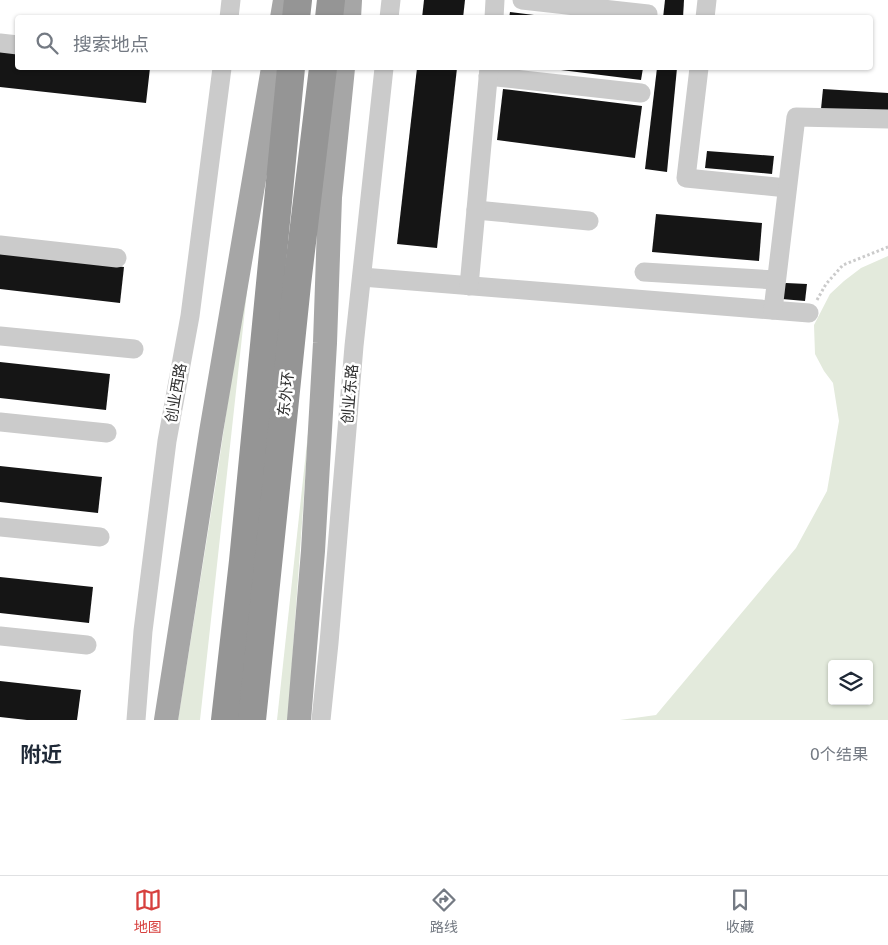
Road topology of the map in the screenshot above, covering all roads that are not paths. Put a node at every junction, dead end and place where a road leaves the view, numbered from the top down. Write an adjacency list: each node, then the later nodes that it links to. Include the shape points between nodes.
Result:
1 (231, 0): 11 (street)
2 (285, 0): 12 (main road)
3 (298, 0): 13 (highway)
4 (331, 0): 14 (highway)
5 (350, 0): 15 (main road)
6 (391, 0): 16 (street)
7 (495, 0): 17 (street)
8 (522, 0): 10 (street)
9 (707, 0): 18 (street)
10 (648, 14)
11 (228, 15)
12 (282, 15)
13 (296, 15)
14 (328, 15)
15 (348, 15)
16 (389, 15)
17 (494, 15)
18 (705, 15)
19 (0, 43): 20 (street)
20 (15, 45)
21 (222, 70): 50 (street, 创业西路, via 190,316 167,441 143,631)
22 (273, 70): 51 (main road)
23 (291, 70): 52 (highway, 东外环)
24 (323, 70): 53 (highway, 东外环)
25 (344, 70): 54 (main road, via 330,197 325,343)
26 (384, 70): 37 (street, 创业东路)
27 (699, 70): 31 (street, via 686,178)
28 (489, 72): 29 (street); 32 (street)
29 (640, 93)
30 (888, 119): 31 (street, via 796,117)
31 (787, 188): 38 (street)
32 (476, 210): 33 (street); 39 (street)
33 (589, 221)
34 (0, 245): 35 (street)
35 (117, 258)
36 (644, 272): 38 (street)
37 (362, 277): 39 (street); 55 (street, 创业东路)
38 (776, 280): 40 (street)
39 (469, 286): 40 (street)
40 (773, 310): 41 (street)
41 (809, 313)
42 (0, 336): 43 (street)
43 (134, 349)
44 (0, 422): 45 (street)
45 (107, 433)
46 (0, 527): 47 (street)
47 (100, 537)
48 (0, 636): 49 (street)
49 (87, 645)
50 (136, 720)
51 (166, 720)
52 (225, 720)
53 (252, 720)
54 (299, 720)
55 (321, 720)

